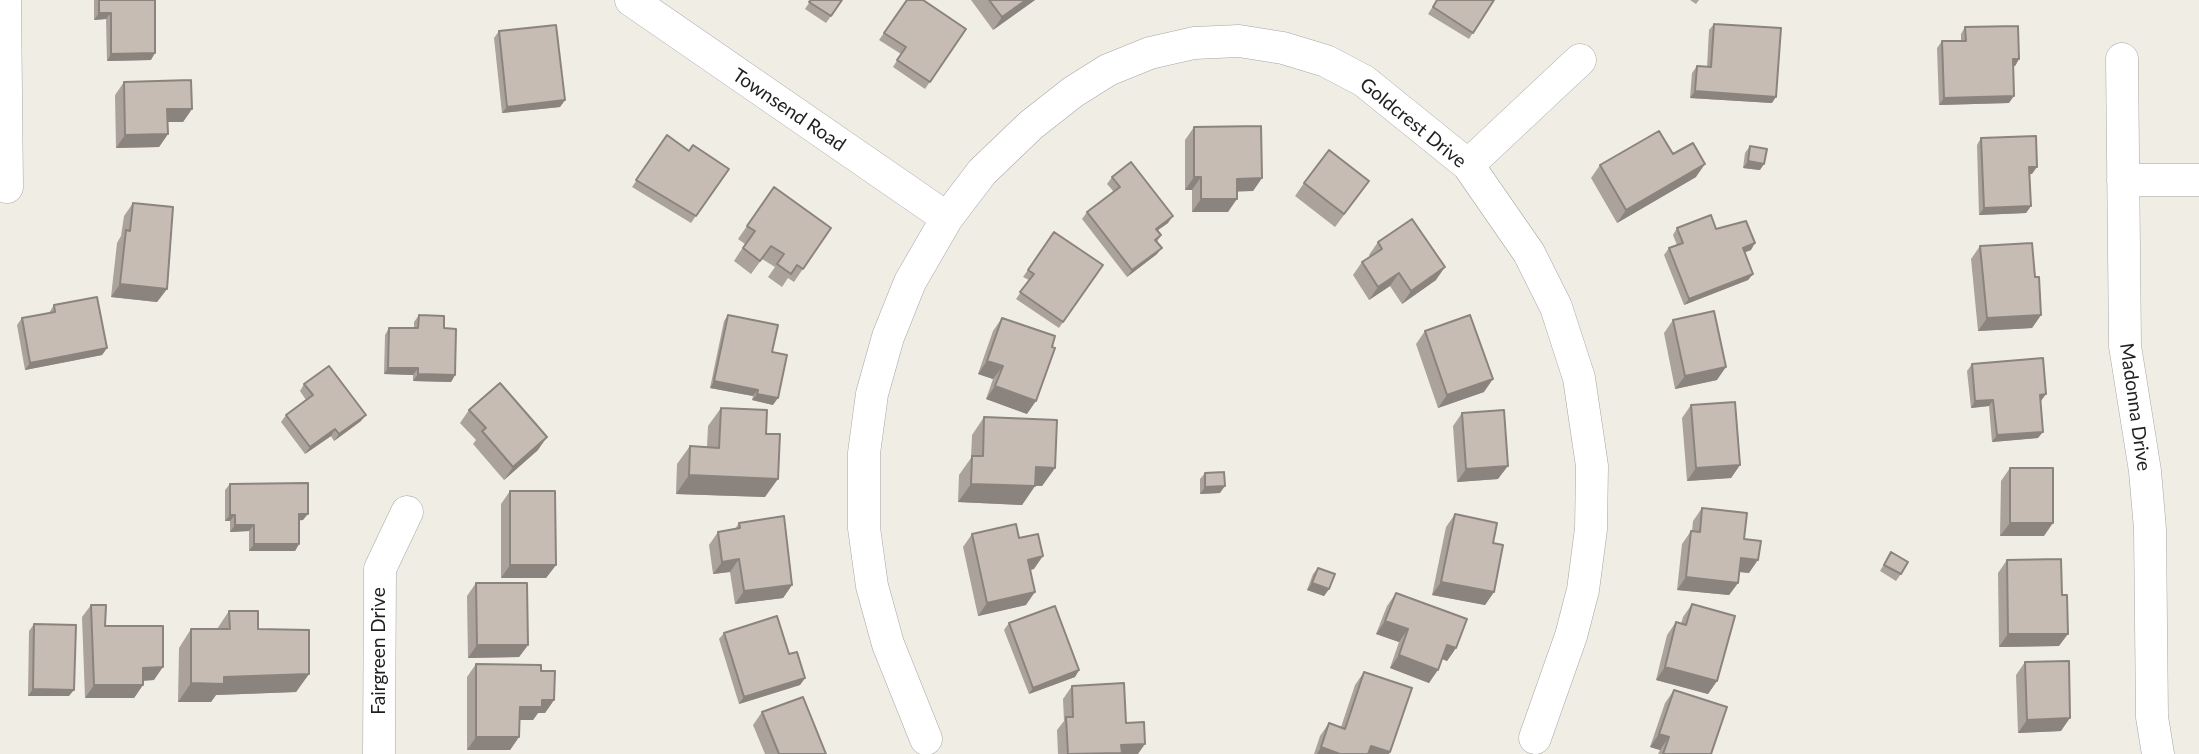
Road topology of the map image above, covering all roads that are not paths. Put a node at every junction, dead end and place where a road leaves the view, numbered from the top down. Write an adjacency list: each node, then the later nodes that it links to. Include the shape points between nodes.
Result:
1 (5, 0): 8 (street)
2 (631, 0): 9 (street, Townsend Road)
3 (2122, 59): 6 (street, Madonna Drive)
4 (1580, 60): 5 (street)
5 (1468, 165): 9 (street, Goldcrest Drive, via 1364,81 1326,61 1239,41 1194,43 1139,57 1073,92 982,172); 11 (street, Goldcrest Drive, via 1529,253 1556,307 1579,378 1592,466 1591,529 1583,590)
6 (2123, 180): 7 (street); 14 (street, Madonna Drive, via 2125,346 2150,528 2152,717)
7 (2199, 180)
8 (7, 187)
9 (947, 218): 12 (street, Goldcrest Drive, via 910,282 888,337 872,394 864,453 864,528 873,586 888,644)
10 (407, 512): 13 (street, Fairgreen Drive, via 380,569)
11 (1535, 738)
12 (926, 739)
13 (379, 754)
14 (2158, 754)

